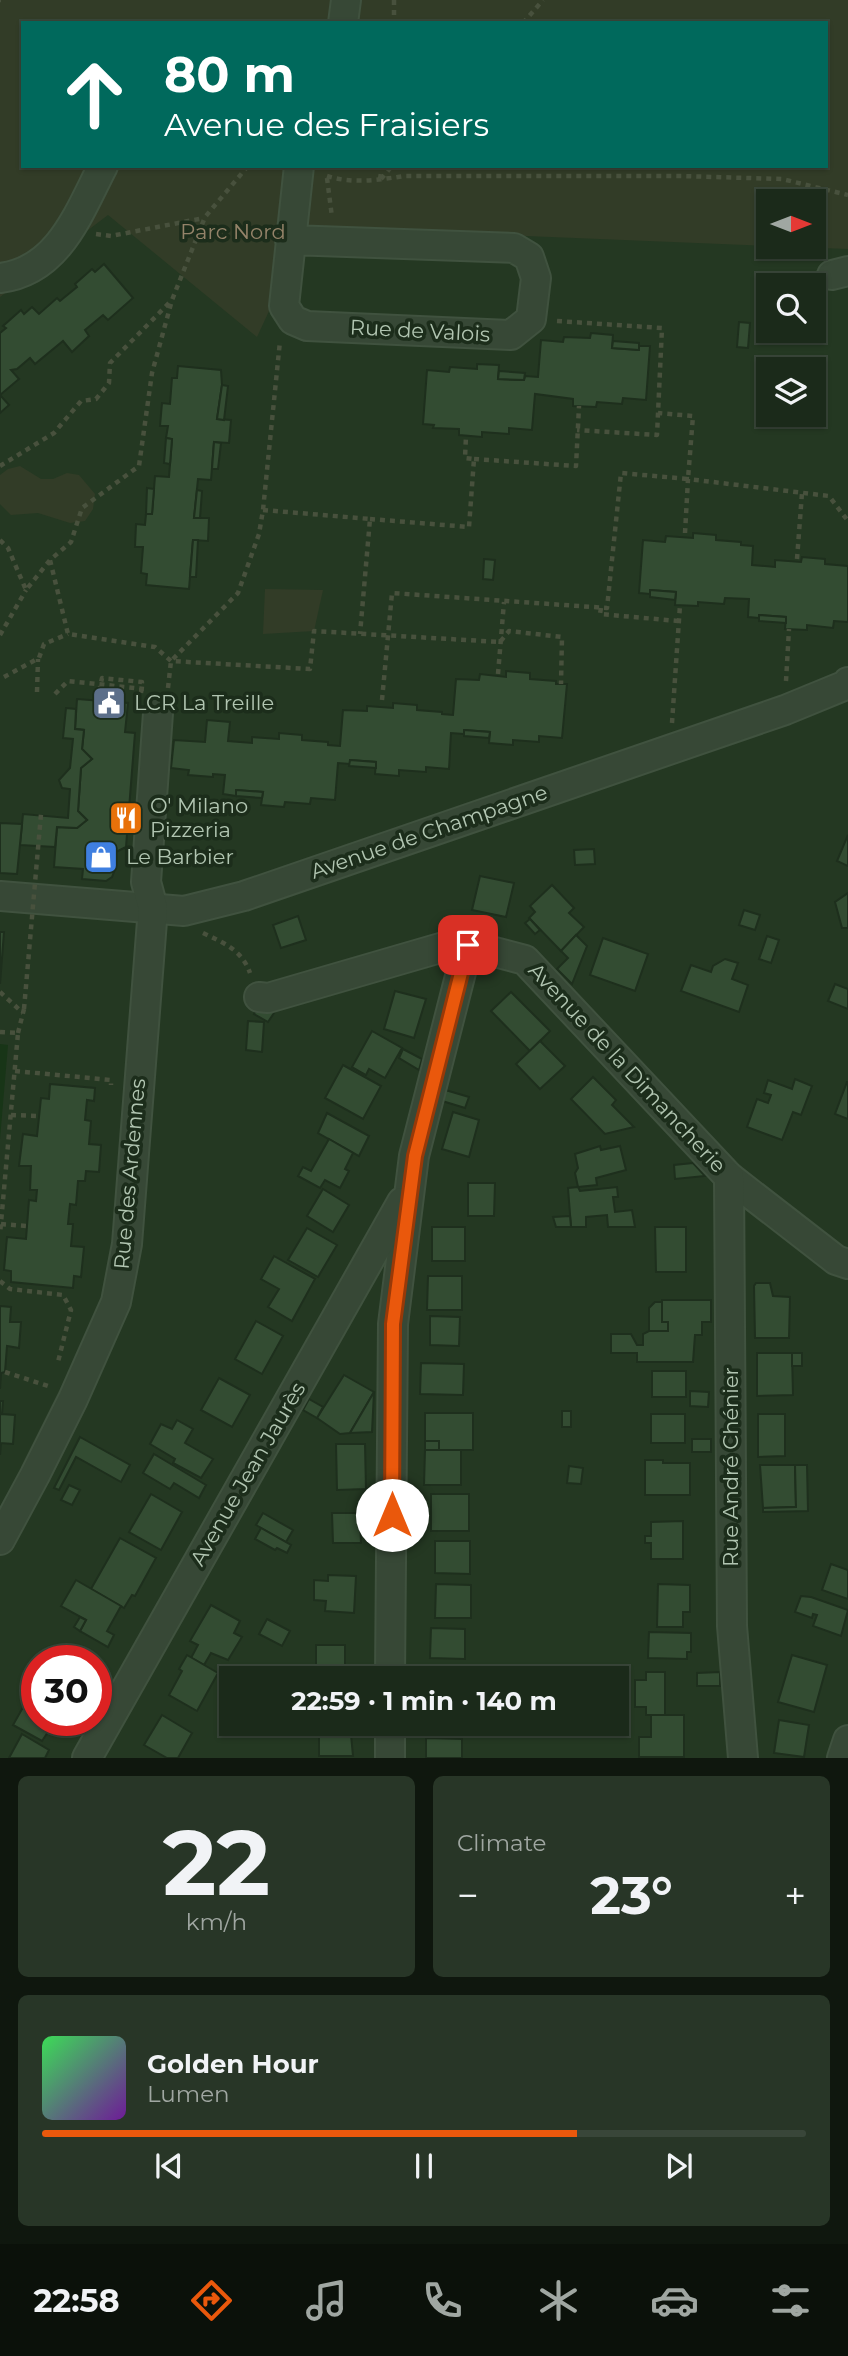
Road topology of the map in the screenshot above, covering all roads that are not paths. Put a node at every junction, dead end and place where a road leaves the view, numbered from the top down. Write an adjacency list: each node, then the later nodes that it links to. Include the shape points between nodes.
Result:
1 (346, 0): 2 (street)
2 (343, 21)
3 (102, 168): 6 (street, via 65,239 43,262)
4 (299, 168): 5 (street)
5 (290, 240): 5 (street, Rue de Valois, via 514,248 529,257 536,278 531,319 511,335 307,326 293,320 284,306)
6 (0, 278)
7 (847, 684): 10 (street, Avenue de Champagne, via 785,710 244,896 184,911)
8 (152, 701): 10 (street, Rue des Ardennes, via 146,882)
9 (0, 896): 10 (street, Avenue de Champagne)
10 (153, 908): 16 (street, Rue des Ardennes, via 127,1244 116,1302 62,1393 35,1475)
11 (468, 945): 12 (street, Avenue de la Dimancherie, via 447,946); 13 (street, Avenue de la Dimancherie, via 525,960); 14 (street)
12 (259, 997)
13 (729, 1177): 15 (street, Avenue de la Dimancherie, via 836,1260); 22 (street, Rue André Chénier, via 732,1626)
14 (409, 1191): 17 (street, via 393,1324); 20 (street, Avenue Jean Jaurès)
15 (848, 1264)
16 (0, 1540)
17 (390, 1666)
18 (390, 1736): 21 (street)
19 (848, 1740): 23 (street)
20 (88, 1758)
21 (390, 1758)
22 (743, 1758)
23 (842, 1758)

